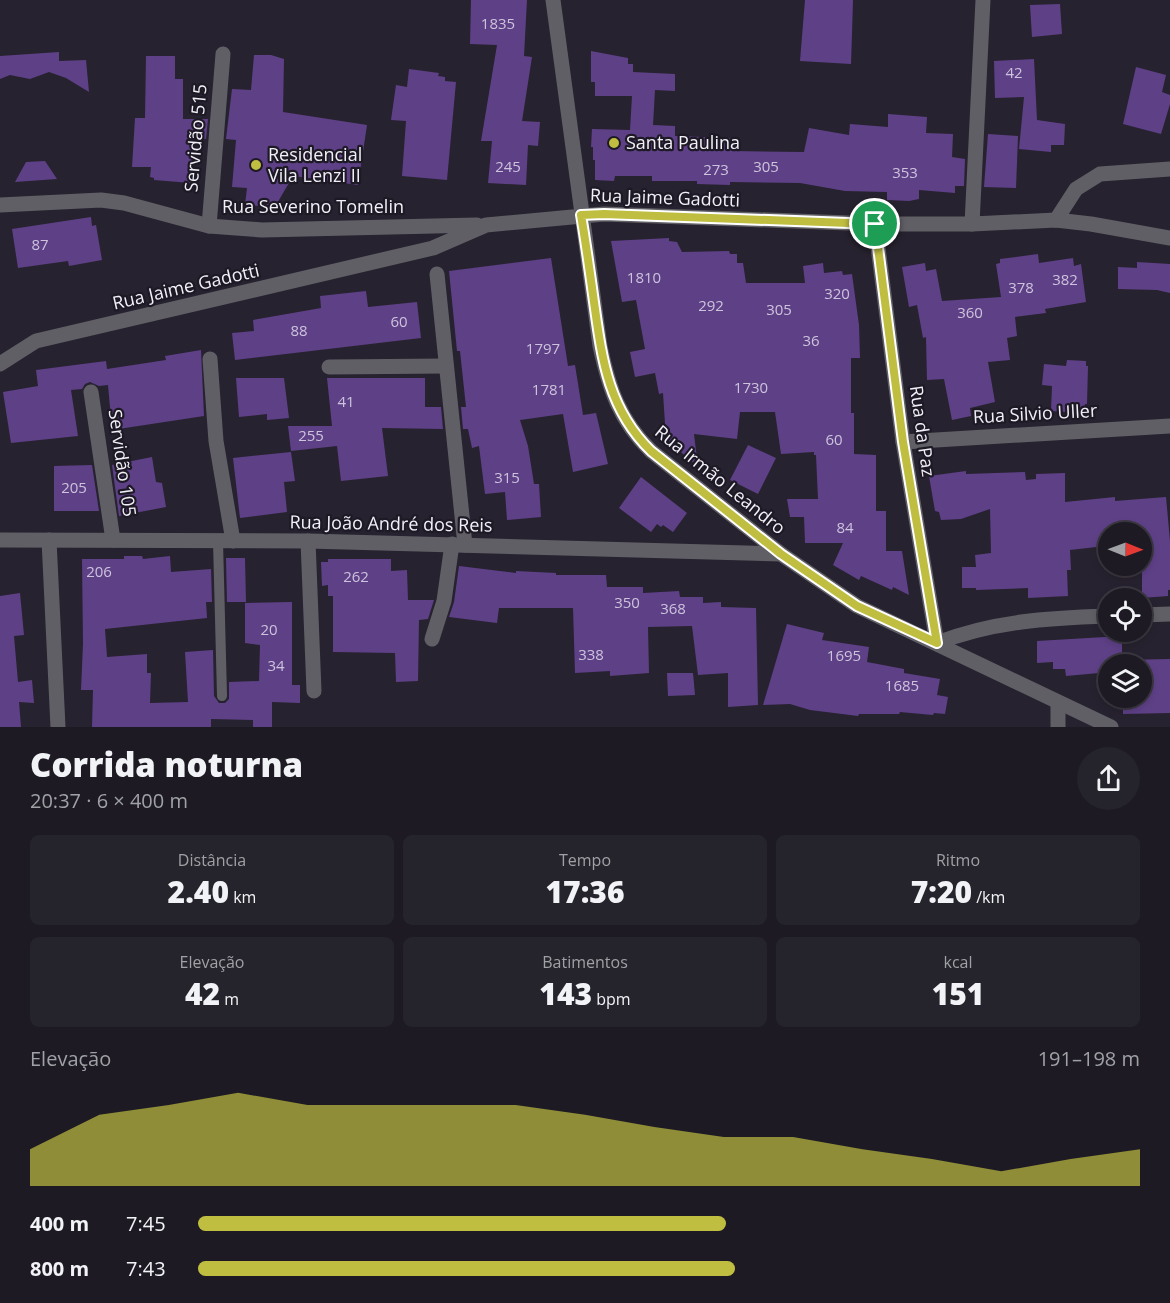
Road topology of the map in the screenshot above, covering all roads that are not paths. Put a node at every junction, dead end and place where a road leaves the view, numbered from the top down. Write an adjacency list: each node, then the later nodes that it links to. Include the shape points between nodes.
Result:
1 (553, 0): 6 (street, Rua Irmão Leandro)
2 (983, 0): 9 (street)
3 (223, 54): 11 (street, Servidão 515)
4 (1170, 169): 7 (street, via 1100,174 1076,189)
5 (0, 206): 11 (street, Rua Severino Tomelin, via 101,200)
6 (581, 215): 8 (street, Rua Jaime Gadotti); 10 (street, Rua Jaime Gadotti); 27 (street, Rua Irmão Leandro, via 600,346 608,384 621,414 651,451)
7 (1056, 220): 9 (street, Rua Jaime Gadotti); 12 (street, Rua Jaime Gadotti)
8 (875, 224): 9 (street, Rua Jaime Gadotti); 20 (street, Rua da Paz)
9 (972, 224)
10 (486, 225): 11 (street, Rua Severino Tomelin, via 262,230); 15 (street, Rua Jaime Gadotti, via 433,248 36,341)
11 (209, 226)
12 (1170, 238)
13 (437, 274): 16 (street)
14 (210, 359): 24 (street)
15 (0, 364)
16 (446, 366): 17 (street); 26 (street)
17 (329, 367)
18 (92, 392): 23 (street, Servidão 105)
19 (1170, 426): 20 (street, Rua Silvio Uller)
20 (903, 442): 32 (street, Rua da Paz)
21 (0, 540): 22 (street, Rua João André dos Reis)
22 (49, 540): 23 (street, Rua João André dos Reis); 36 (street)
23 (113, 540): 24 (street, Rua João André dos Reis)
24 (225, 541): 25 (street, Rua João André dos Reis); 34 (lane)
25 (308, 541): 26 (street, Rua João André dos Reis); 33 (street)
26 (459, 545): 27 (street, Rua João André dos Reis); 31 (street)
27 (781, 554): 32 (street, Rua Irmão Leandro, via 857,606)
28 (1170, 614): 29 (street)
29 (1152, 615)
30 (1098, 616): 32 (street, via 1003,623)
31 (432, 639)
32 (937, 643): 35 (street, Rua Irmão Leandro)
33 (314, 691)
34 (222, 696)
35 (1058, 703): 37 (street); 38 (street, Rua Irmão Leandro)
36 (58, 727)
37 (1058, 727)
38 (1111, 727)

